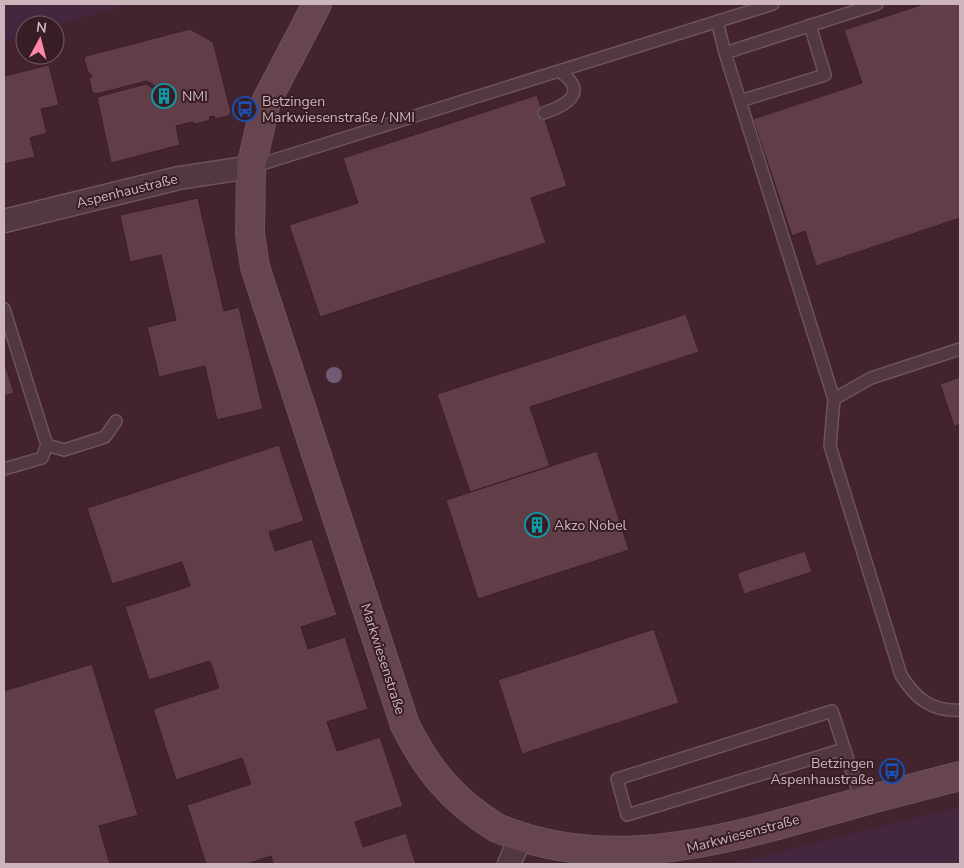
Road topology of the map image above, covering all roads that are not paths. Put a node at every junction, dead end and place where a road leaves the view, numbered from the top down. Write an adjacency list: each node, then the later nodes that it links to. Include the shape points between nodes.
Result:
1 (317, 4): 10 (street, Markwiesenstraße, via 266,102)
2 (877, 4): 5 (lane)
3 (765, 5): 4 (lane)
4 (717, 21): 6 (lane); 7 (lane)
5 (810, 25): 6 (lane); 8 (lane, via 825,75)
6 (725, 53): 8 (lane)
7 (559, 71): 9 (lane, via 569,78 574,88 572,98 564,106); 10 (lane)
8 (740, 101): 14 (lane)
9 (544, 113)
10 (251, 167): 11 (street, Aspenhaustraße, via 179,178); 22 (street, Markwiesenstraße, via 250,234 255,266 405,725 422,758 451,794)
11 (4, 221)
12 (4, 309): 16 (lane)
13 (960, 349): 14 (lane, via 871,378)
14 (834, 399): 18 (lane, via 830,446 901,675 911,691 928,705 947,711)
15 (116, 421): 16 (lane, via 105,436 64,450)
16 (47, 444): 17 (lane, via 42,458)
17 (4, 469)
18 (960, 710)
19 (844, 749): 19 (lane, via 832,711 617,779 626,814); 21 (lane)
20 (960, 776): 21 (street, Markwiesenstraße)
21 (862, 802): 23 (street, Markwiesenstraße, via 726,840)
22 (514, 853): 23 (street, Markwiesenstraße)
23 (626, 862)

